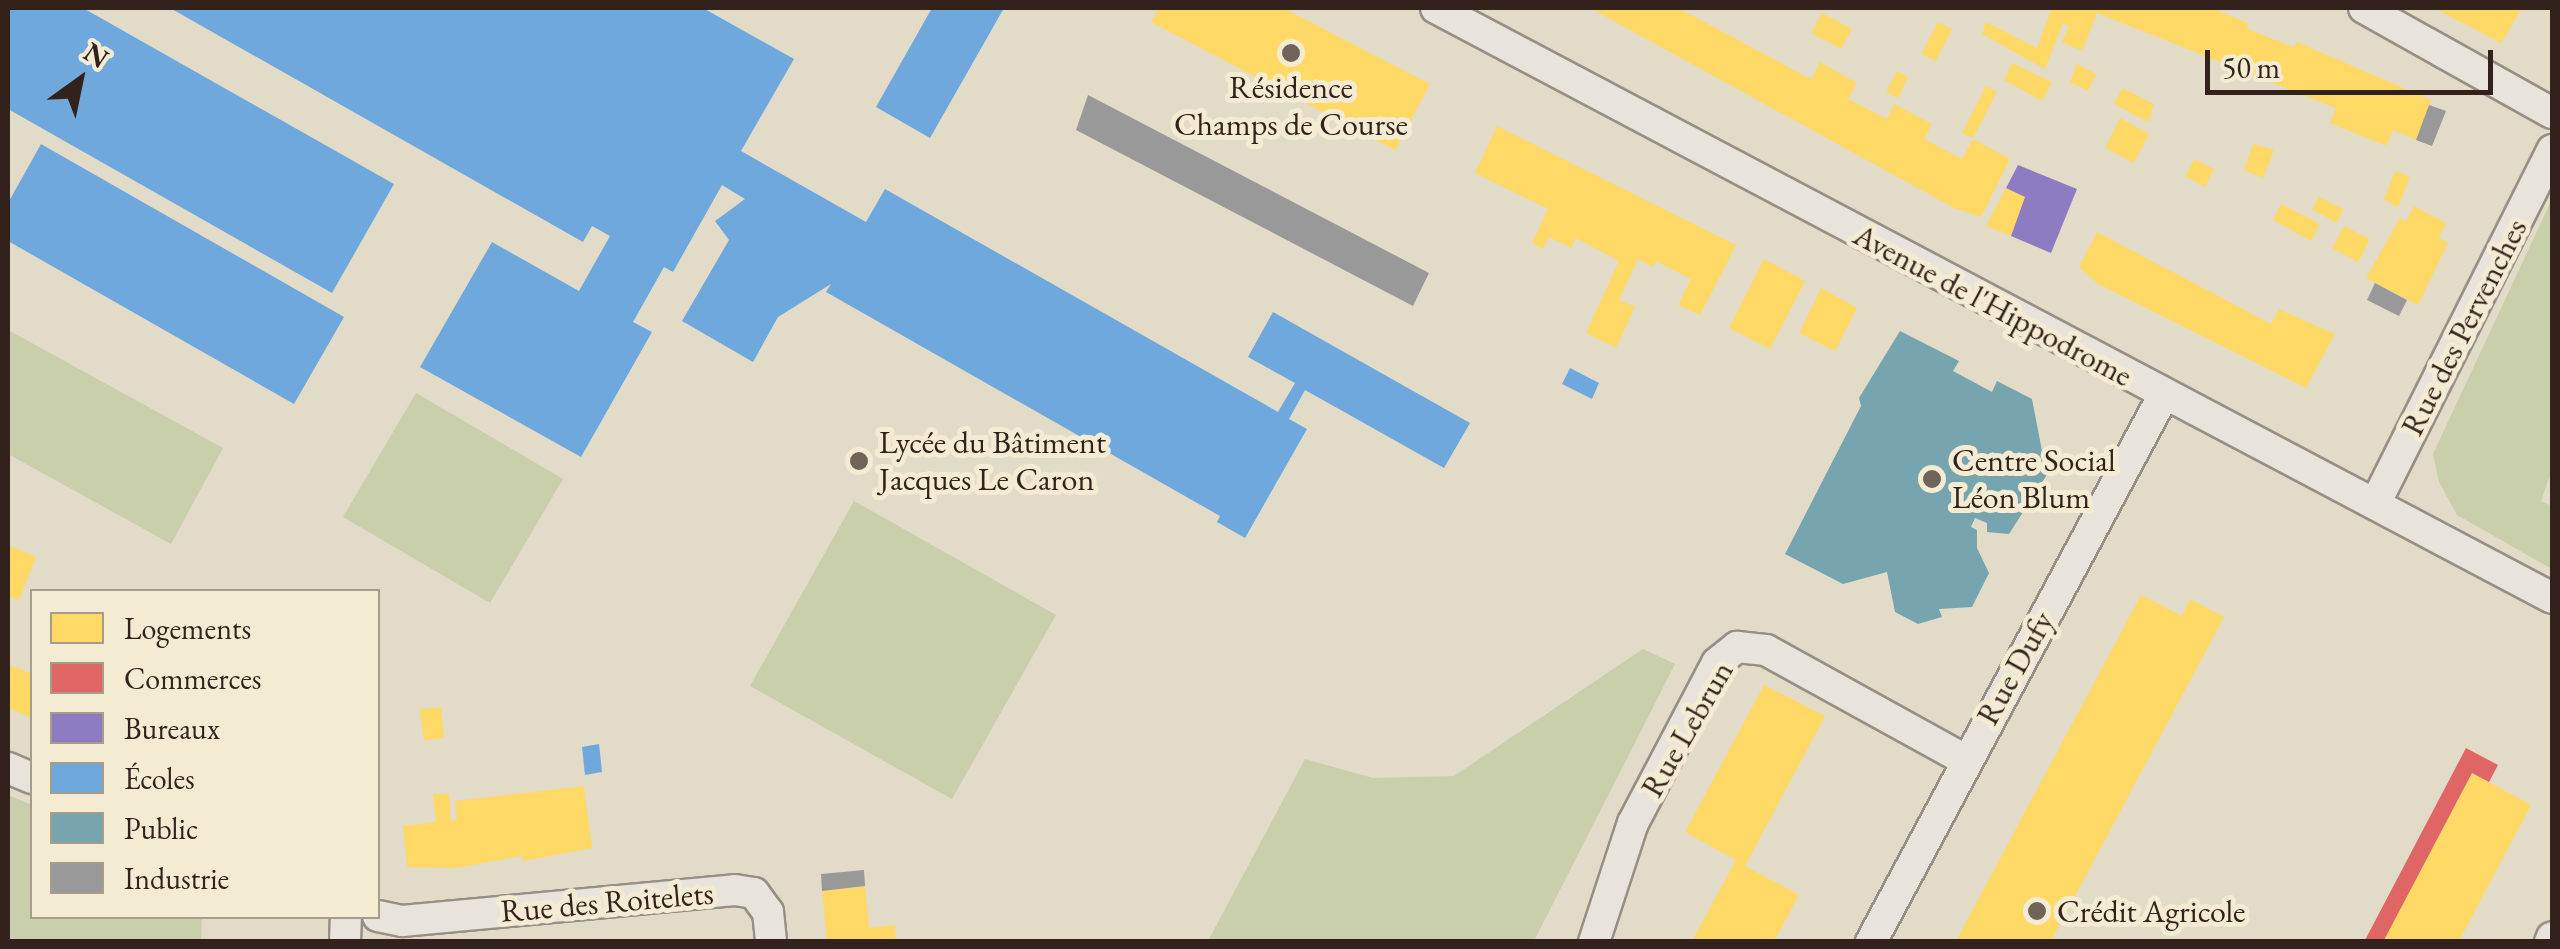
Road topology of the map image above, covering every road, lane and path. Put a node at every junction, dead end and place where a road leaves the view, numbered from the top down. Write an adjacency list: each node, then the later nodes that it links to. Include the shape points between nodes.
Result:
1 (1436, 8): 5 (street, Avenue de l'Hippodrome)
2 (2364, 8): 3 (street)
3 (2552, 113)
4 (2552, 150): 6 (street, Rue des Pervenches)
5 (2164, 396): 6 (street, Avenue de l'Hippodrome); 8 (street, Rue Dufy)
6 (2375, 504): 7 (street, Avenue de l'Hippodrome)
7 (2552, 598)
8 (1965, 760): 11 (street, Rue Lebrun, via 1766,650 1736,647 1718,663 1633,823); 12 (street, Rue Dufy)
9 (380, 916): 10 (street, Rue des Roitelets, via 402,920 735,890 754,894)
10 (769, 927)
11 (1594, 942)
12 (1871, 942)

